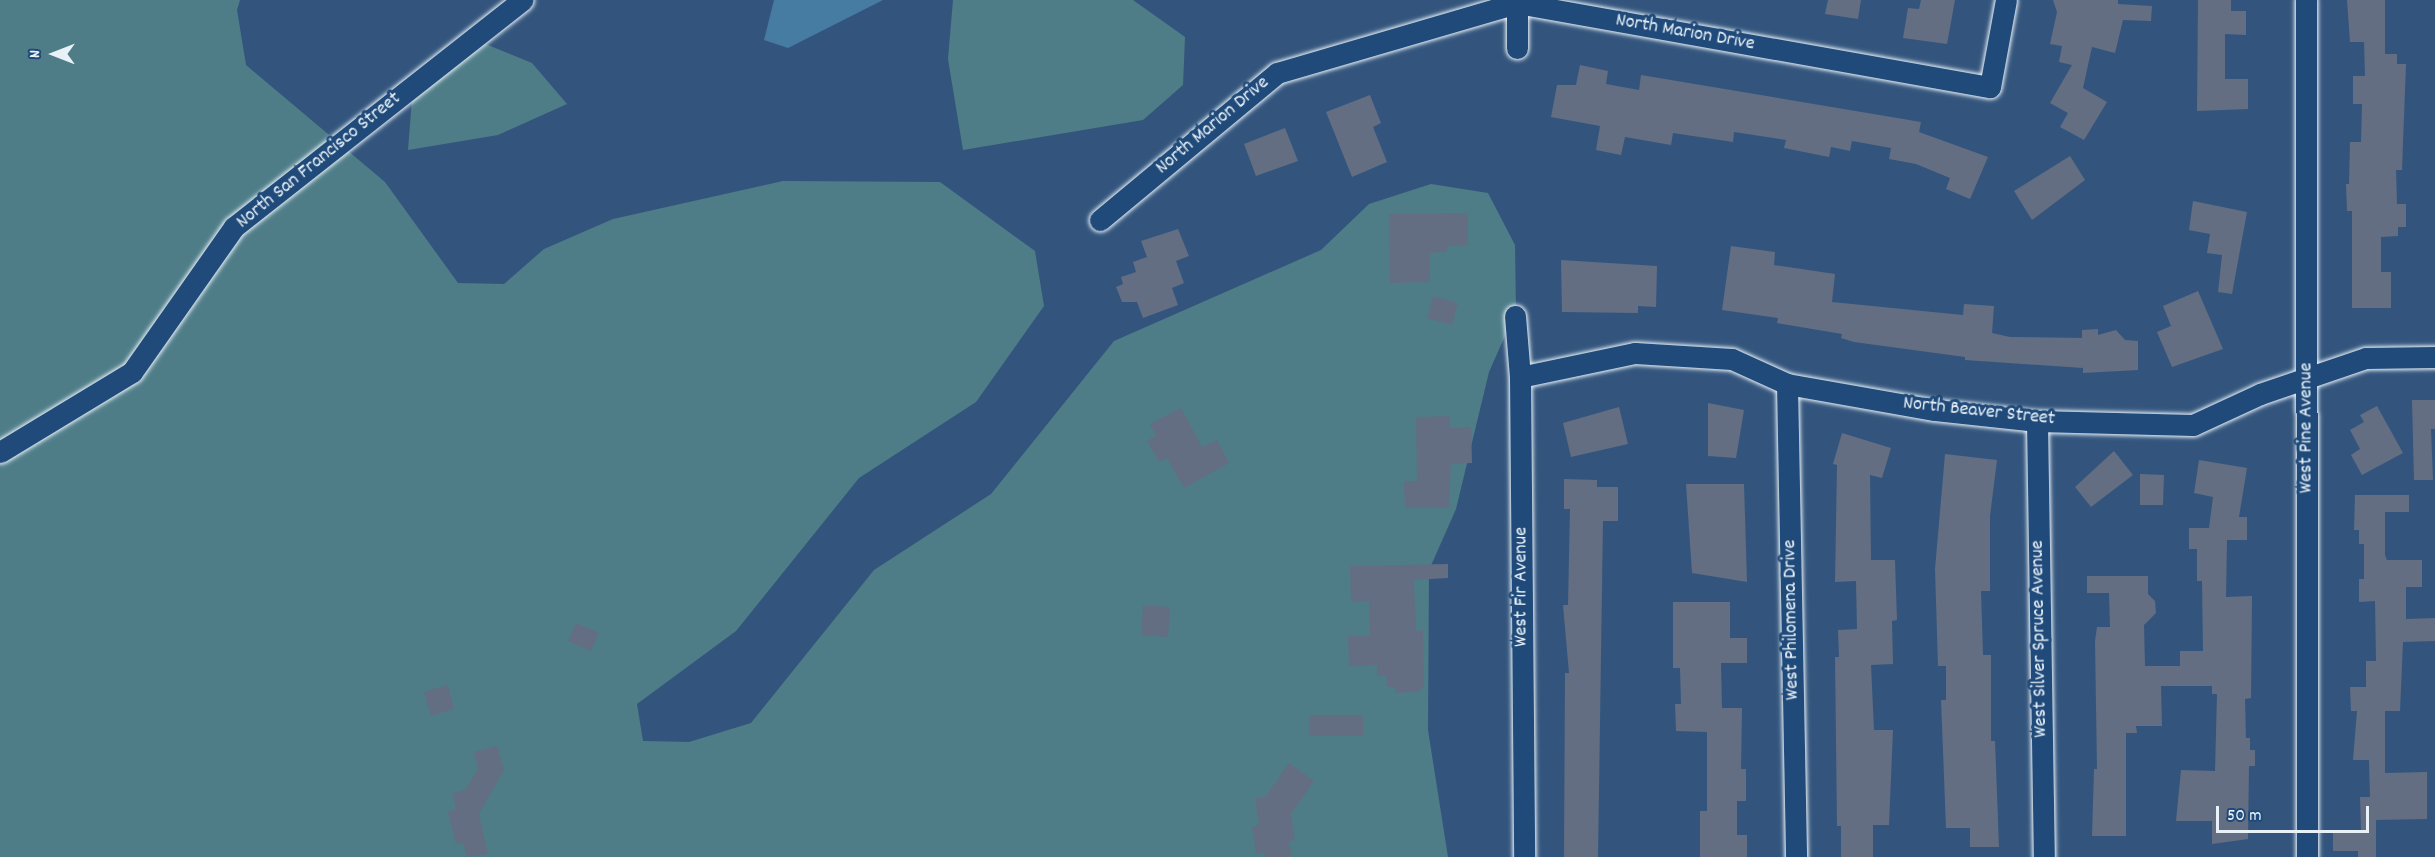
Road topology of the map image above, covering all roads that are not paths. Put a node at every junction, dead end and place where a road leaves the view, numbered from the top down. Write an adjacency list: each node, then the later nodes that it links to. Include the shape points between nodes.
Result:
1 (522, 0): 13 (street, North San Francisco Street, via 234,227 132,372)
2 (2006, 0): 4 (street, North Marion Drive, via 1990,87)
3 (2306, 0): 10 (street, West Pine Avenue)
4 (1517, 1): 5 (street); 6 (street, North Marion Drive, via 1277,73)
5 (1517, 48)
6 (1100, 220)
7 (1515, 316): 9 (street, West Fir Avenue)
8 (2435, 357): 10 (street, North Beaver Street, via 2366,358)
9 (1520, 377): 11 (street, North Beaver Street, via 1635,353 1732,359); 14 (street, West Fir Avenue)
10 (2307, 377): 12 (street, North Beaver Street, via 2193,424); 17 (street, West Pine Avenue)
11 (1787, 384): 12 (street, North Beaver Street, via 1935,410); 15 (street, West Philomena Drive)
12 (2037, 421): 16 (street, West Silver Spruce Avenue)
13 (0, 452)
14 (1524, 857)
15 (1796, 857)
16 (2044, 857)
17 (2307, 857)

